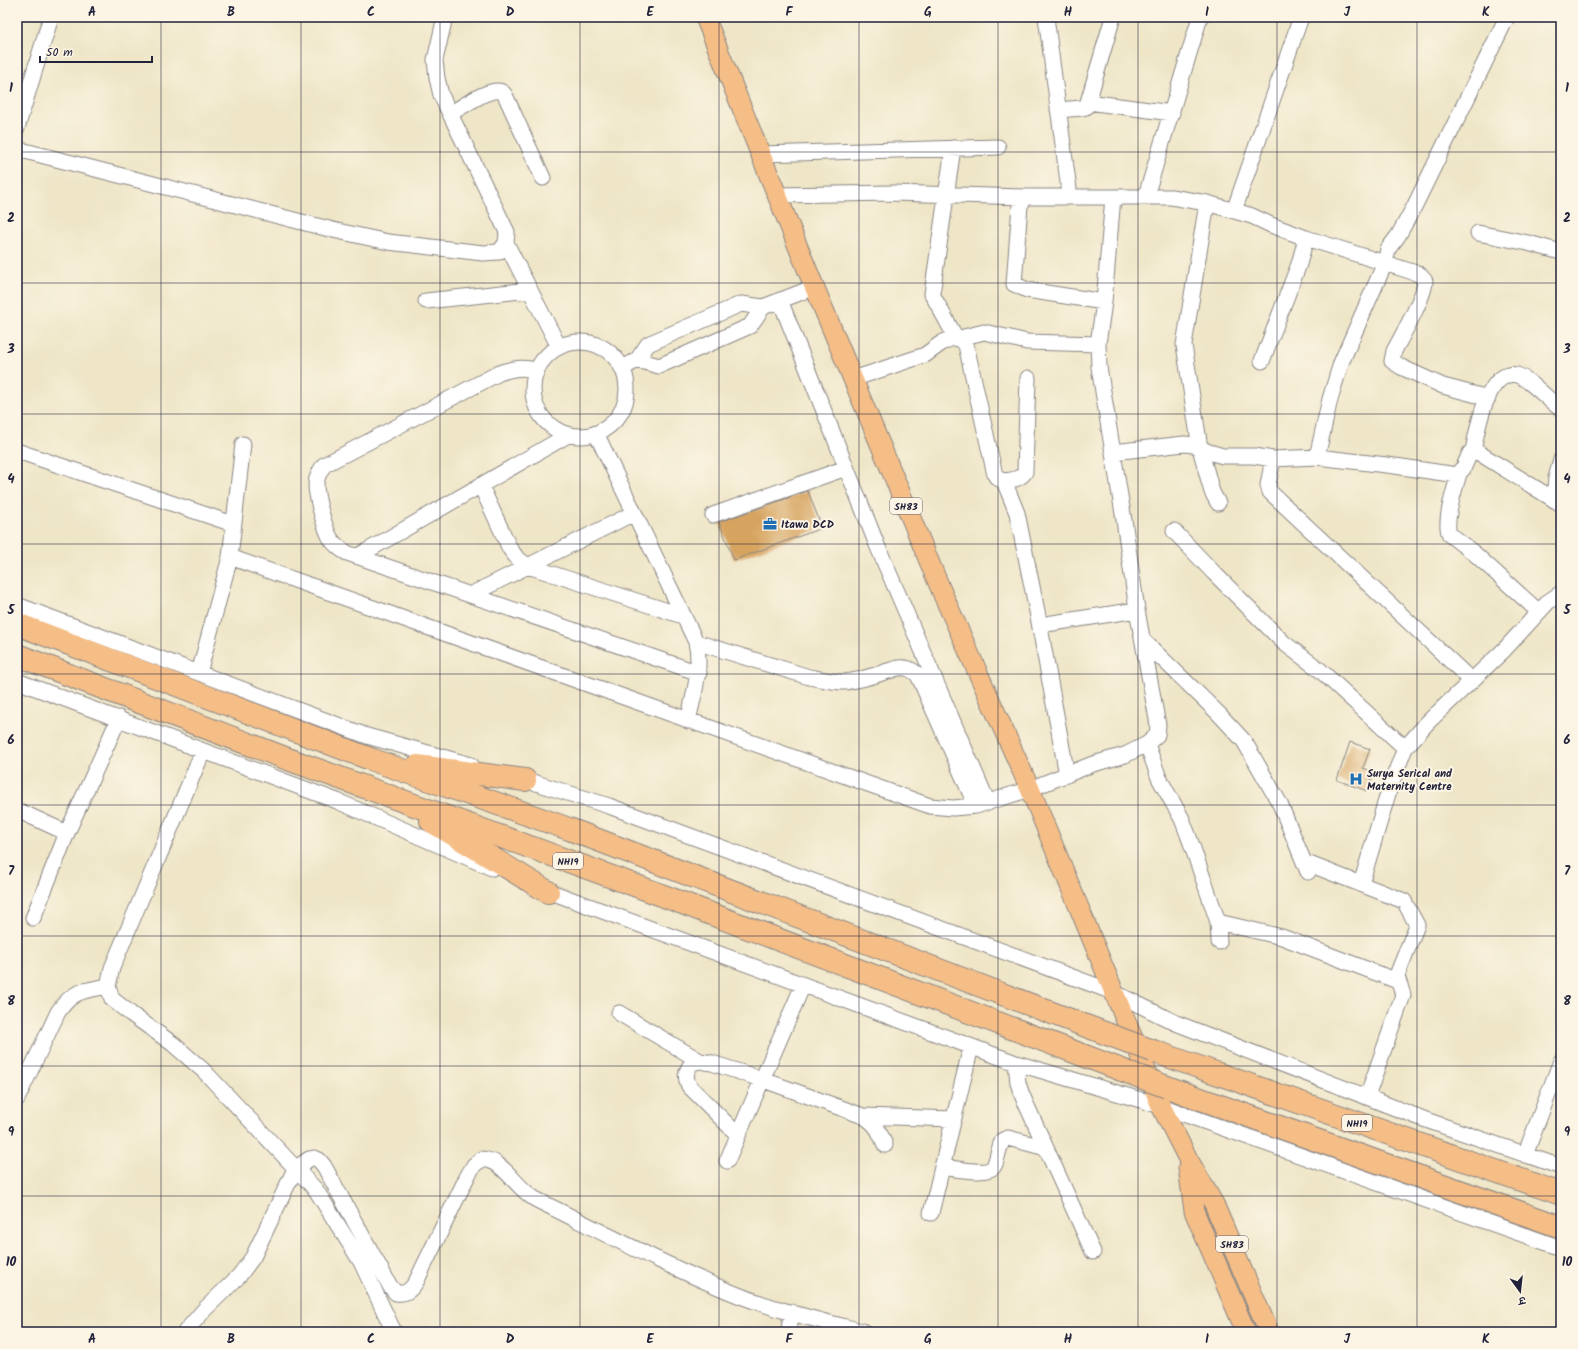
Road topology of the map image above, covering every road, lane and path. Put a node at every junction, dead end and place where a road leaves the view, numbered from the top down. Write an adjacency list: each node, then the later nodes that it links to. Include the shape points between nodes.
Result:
1 (51, 17): 13 (street)
2 (445, 17): 12 (street, via 435,60 441,95)
3 (704, 17): 17 (main road, SH83)
4 (1046, 17): 10 (street)
5 (1113, 17): 9 (street)
6 (1200, 17): 11 (street)
7 (1301, 17): 26 (street)
8 (1506, 17): 31 (street, via 1414,207 1388,249)
9 (1088, 102): 10 (street, via 1086,107); 11 (street)
10 (1058, 110): 24 (street)
11 (1172, 113): 21 (street)
12 (450, 114): 18 (street, via 484,94 502,92); 29 (street, via 507,232)
13 (17, 128)
14 (998, 147): 15 (street)
15 (954, 148): 17 (street); 19 (street)
16 (17, 149): 29 (street, via 388,242 483,253 499,252)
17 (761, 154): 20 (main road, SH83)
18 (543, 178)
19 (946, 194): 20 (street); 22 (street); 39 (street, via 932,294)
20 (777, 195): 32 (main road, SH83)
21 (1146, 196): 23 (street); 25 (street)
22 (1026, 197): 24 (street); 36 (street, via 1020,205 1014,284 1027,290)
23 (1113, 197): 24 (street); 36 (street)
24 (1070, 198)
25 (1207, 203): 26 (street); 54 (street, via 1184,346)
26 (1234, 210): 28 (street)
27 (1478, 233): 30 (street)
28 (1306, 238): 31 (street); 44 (street, via 1299,264)
29 (506, 243): 33 (street)
30 (1561, 252)
31 (1385, 263): 49 (street, via 1419,274 1426,281 1421,297 1394,351 1392,361 1443,386); 58 (street, via 1341,363)
32 (815, 287): 34 (street); 48 (main road, SH83)
33 (530, 290): 35 (street); 38 (street)
34 (780, 300): 37 (street); 61 (street)
35 (426, 301)
36 (1104, 302): 41 (street)
37 (763, 306): 43 (street, via 741,304 648,344); 43 (street, via 750,326 666,363 659,366)
38 (551, 332): 40 (street); 42 (street)
39 (958, 338): 41 (street, via 984,332 1027,342); 48 (street, via 943,342 925,355); 63 (street, via 966,345 995,476)
40 (574, 342): 42 (street); 45 (street, via 591,343 606,350)
41 (1098, 344): 57 (street, via 1099,367)
42 (559, 347): 46 (street, via 545,357)
43 (637, 360): 45 (street)
44 (1262, 361)
45 (623, 368): 51 (street, via 627,390 624,404 618,416)
46 (536, 370): 52 (street, via 532,386 534,402 541,417 553,428); 71 (street, via 522,367 499,373 324,465 318,473 316,484 324,524 330,538 338,547)
47 (1028, 378): 63 (street, via 1026,468 1020,477)
48 (853, 379): 97 (main road, SH83, via 944,596)
49 (1488, 398): 50 (street, via 1500,378 1517,375); 56 (street)
50 (1561, 409)
51 (596, 434): 52 (street); 67 (street)
52 (568, 435): 64 (street)
53 (243, 444): 69 (street)
54 (1200, 448): 57 (street, via 1184,444); 59 (street, via 1223,456); 66 (street, via 1212,492)
55 (17, 451): 69 (street)
56 (1473, 451): 62 (street); 65 (street)
57 (1113, 452): 77 (street)
58 (1317, 457): 59 (street); 62 (street)
59 (1273, 459): 88 (street, via 1268,485 1270,492)
60 (1561, 460): 65 (street, via 1556,478)
61 (846, 468): 68 (street); 99 (street)
62 (1459, 474): 78 (street, via 1447,521 1450,535)
63 (1004, 481): 81 (street, via 1017,513)
64 (481, 486): 71 (street); 73 (street, via 510,548 517,558)
65 (1558, 502)
66 (1218, 503)
67 (634, 513): 73 (street); 79 (street)
68 (713, 515)
69 (233, 524): 72 (street)
70 (1174, 531): 92 (street, via 1284,643 1320,670)
71 (358, 556): 75 (street)
72 (230, 557): 85 (street); 90 (street)
73 (528, 566): 75 (street); 79 (street)
74 (1561, 593): 78 (street)
75 (470, 594): 86 (street)
76 (17, 605): 85 (street)
77 (1137, 610): 81 (street); 82 (street)
78 (1539, 612): 88 (street)
79 (683, 616): 83 (street)
80 (17, 624): 94 (highway, NH19)
81 (1040, 625): 95 (street)
82 (1142, 639): 91 (street, via 1158,725 1157,735); 102 (street, via 1244,741 1280,804 1306,868)
83 (696, 642): 86 (street); 99 (street, via 828,681 855,681 898,668 911,670 918,675)
84 (17, 655): 98 (highway, NH19)
85 (199, 673): 96 (street, via 367,736)
86 (699, 673): 90 (street)
87 (17, 681): 89 (street)
88 (1472, 681): 92 (street, via 1422,728)
89 (118, 718): 93 (street); 101 (street)
90 (688, 721): 99 (street, via 930,806 953,808)
91 (1147, 744): 95 (street, via 1125,755); 105 (street, via 1159,778 1182,819)
92 (1405, 748): 102 (street, via 1390,787)
93 (203, 751): 103 (street, via 337,801); 109 (street, via 112,968)
94 (372, 760): 96 (highway); 131 (highway, NH19, bridge, via 569,829 1107,1034)
95 (1067, 775): 97 (street)
96 (524, 780): 110 (street, via 609,806)
97 (1030, 789): 99 (street); 110 (main road, SH83)
98 (388, 796): 103 (highway); 117 (highway, NH19, bridge, via 656,893 1119,1069)
99 (982, 804)
100 (17, 810): 101 (street)
101 (67, 833): 104 (street)
102 (1361, 884): 107 (street, via 1404,900 1417,925)
103 (548, 892): 108 (street)
104 (33, 918)
105 (1218, 922): 106 (street); 107 (street, via 1282,937 1395,980)
106 (1219, 942)
107 (1397, 976): 118 (street, via 1403,995)
108 (803, 985): 112 (street); 116 (street)
109 (108, 986): 119 (street, via 80,991 65,1001); 128 (street, via 112,999 173,1044 204,1071)
110 (1113, 992): 117 (main road, SH83); 118 (street, via 1176,1023)
111 (619, 1013): 113 (street)
112 (971, 1047): 115 (street); 121 (street)
113 (700, 1061): 116 (street); 122 (street, via 692,1063 687,1070 685,1078 689,1086)
114 (1561, 1061): 125 (street)
115 (1016, 1063): 117 (street); 124 (street, via 1022,1095)
116 (761, 1079): 120 (street); 122 (street)
117 (1164, 1096): 126 (main road, SH83); 133 (highway, NH19); 134 (street)
118 (1367, 1097): 125 (street)
119 (17, 1099)
120 (863, 1116): 121 (street); 123 (street, via 878,1128)
121 (954, 1120): 129 (street)
122 (738, 1135): 127 (street)
123 (884, 1145)
124 (1046, 1148): 129 (street, via 1008,1138 1000,1144 994,1167 988,1171); 135 (street)
125 (1525, 1155): 130 (street)
126 (1188, 1159): 141 (main road, SH83, via 1194,1211); 142 (main road, SH83, via 1214,1204)
127 (727, 1161)
128 (301, 1164): 136 (street, via 314,1158 324,1166 396,1293 404,1294 413,1286 468,1175 474,1165 482,1159 497,1164 519,1187 535,1199 677,1269 739,1295); 137 (street, via 253,1257 240,1276); 138 (street, via 361,1262)
129 (942, 1166): 132 (street)
130 (1561, 1168)
131 (1561, 1194)
132 (932, 1213)
133 (1561, 1227)
134 (1561, 1248)
135 (1093, 1252)
136 (791, 1312): 139 (street); 140 (street)
137 (185, 1332)
138 (394, 1332)
139 (789, 1332)
140 (865, 1332)
141 (1246, 1332)
142 (1269, 1332)

